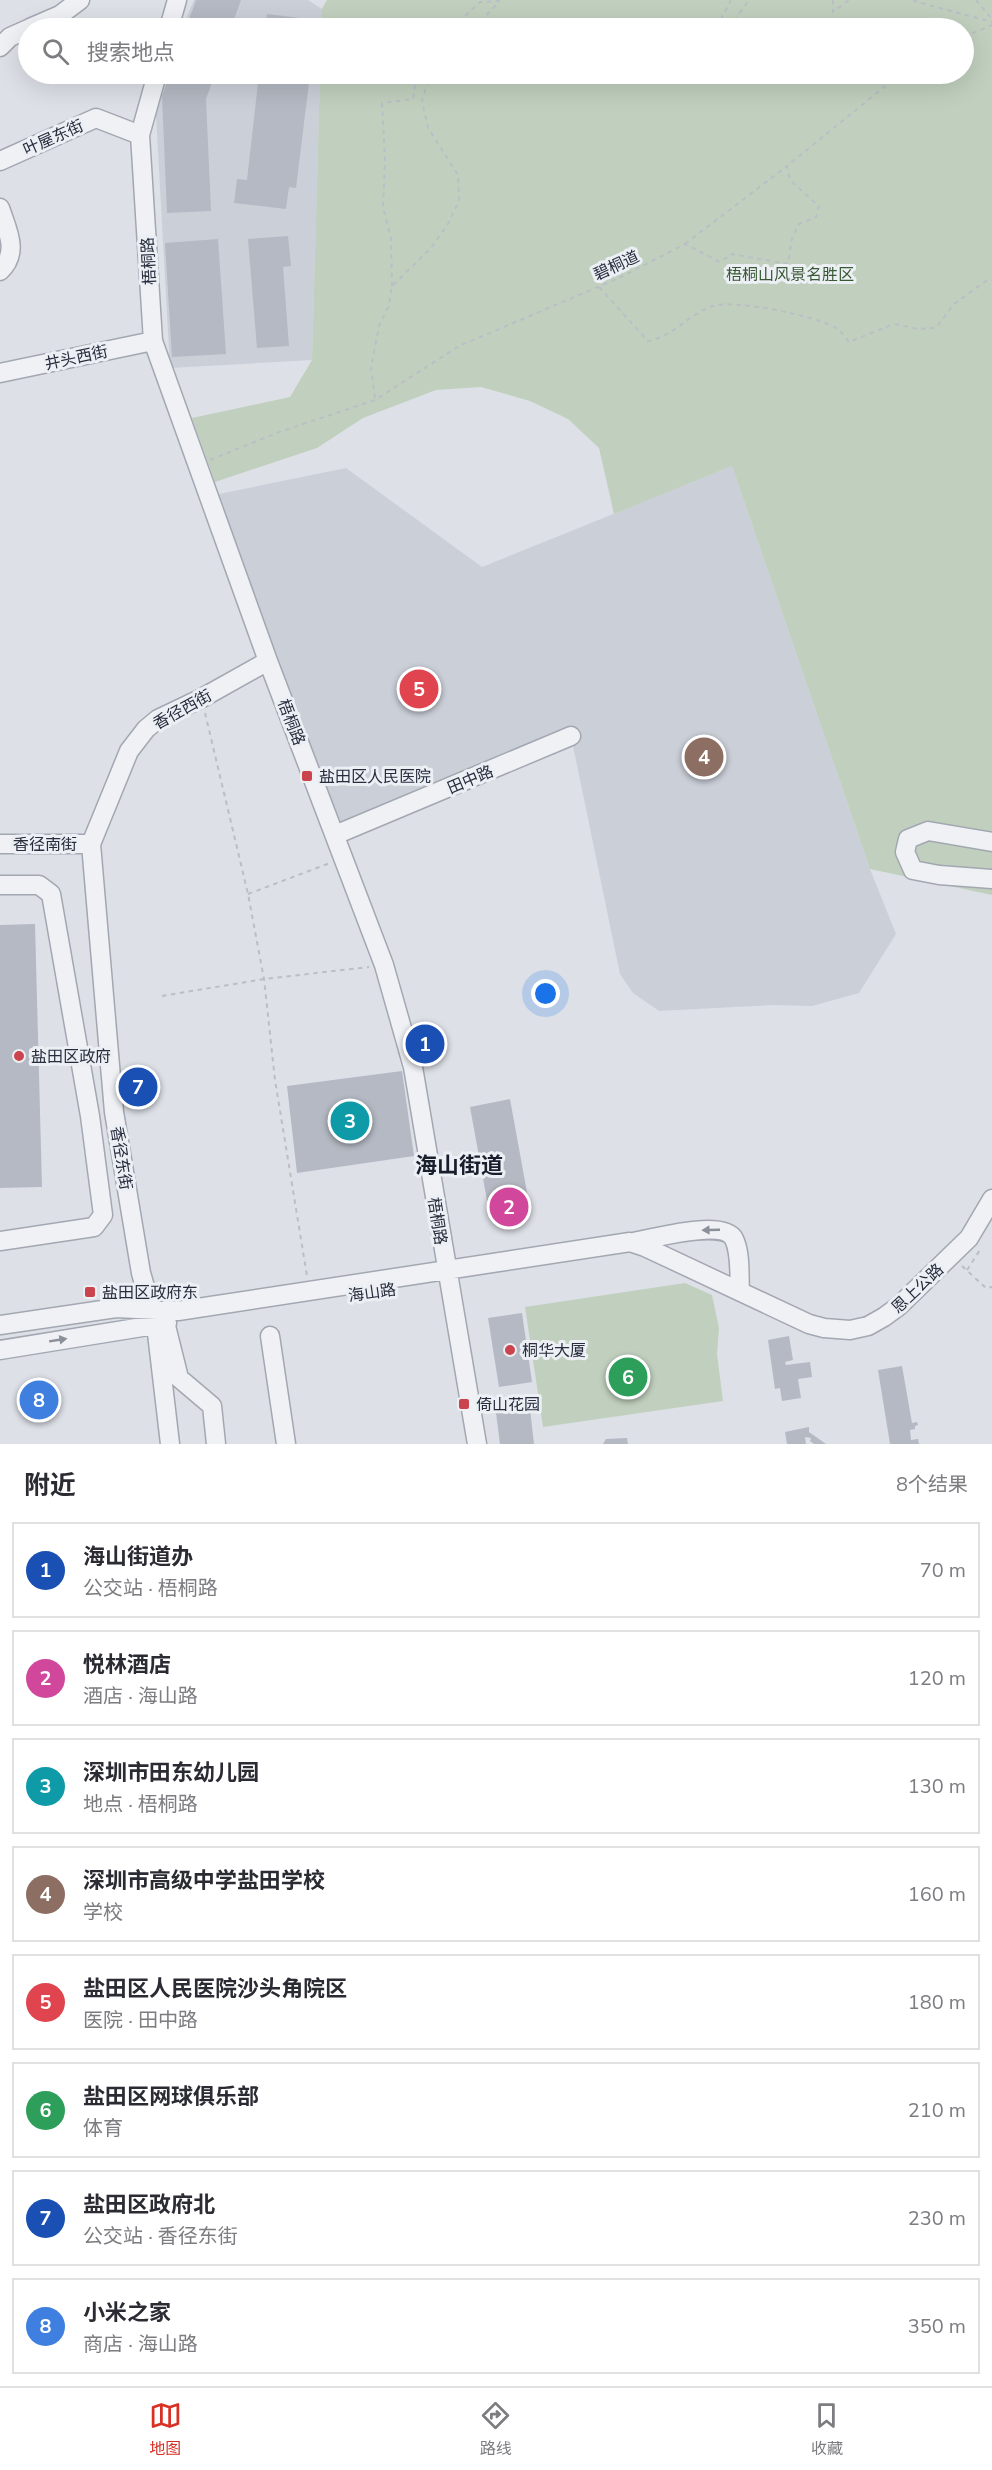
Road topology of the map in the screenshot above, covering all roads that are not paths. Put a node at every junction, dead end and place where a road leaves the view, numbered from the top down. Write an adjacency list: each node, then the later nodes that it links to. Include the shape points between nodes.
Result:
1 (80, 0): 3 (street)
2 (177, 0): 4 (street)
3 (53, 18)
4 (172, 18)
5 (18, 33): 6 (street)
6 (0, 47)
7 (154, 84): 8 (street, 梧桐路)
8 (140, 135): 9 (street, 叶屋东街, via 96,118); 12 (street, 梧桐路)
9 (0, 161)
10 (0, 208): 11 (street, via 11,253)
11 (0, 271)
12 (153, 341): 13 (street, 井头西街); 14 (street, 梧桐路)
13 (0, 373)
14 (268, 661): 16 (street, 梧桐路); 19 (street, 香径西街, via 146,729 129,751)
15 (571, 736): 16 (street, 田中路)
16 (335, 835): 28 (street, 梧桐路, via 384,965 413,1068)
17 (992, 842): 20 (street, via 928,831 908,839 905,852 913,870)
18 (0, 844): 19 (street, 香径南街)
19 (91, 844): 22 (street, 香径东街)
20 (992, 879)
21 (0, 885): 23 (street, via 39,885 51,894)
22 (114, 1112): 23 (street); 30 (street, 香径东街, via 141,1273)
23 (90, 1116): 25 (street, via 103,1215 94,1227)
24 (992, 1199): 29 (street, 恩上公路, via 969,1238 884,1317 868,1326 850,1330 816,1326)
25 (0, 1241)
26 (630, 1242): 27 (street, 海山路); 28 (street, 海山路); 29 (street, 海山路, one-way to 26, via 735,1240 727,1232 709,1229)
27 (684, 1264): 28 (street, 海山路, via 656,1255 632,1254); 29 (street, 恩上公路)
28 (447, 1276): 30 (street, 海山路); 30 (street, 海山路, via 309,1291); 37 (street, 梧桐路)
29 (740, 1291)
30 (159, 1317): 31 (street, 海山路, via 116,1308); 33 (street, 海山路, one-way to 30); 34 (street); 35 (street, via 179,1378 212,1406)
31 (0, 1325)
32 (270, 1336): 36 (street)
33 (0, 1350)
34 (170, 1444)
35 (216, 1444)
36 (286, 1444)
37 (477, 1444)

